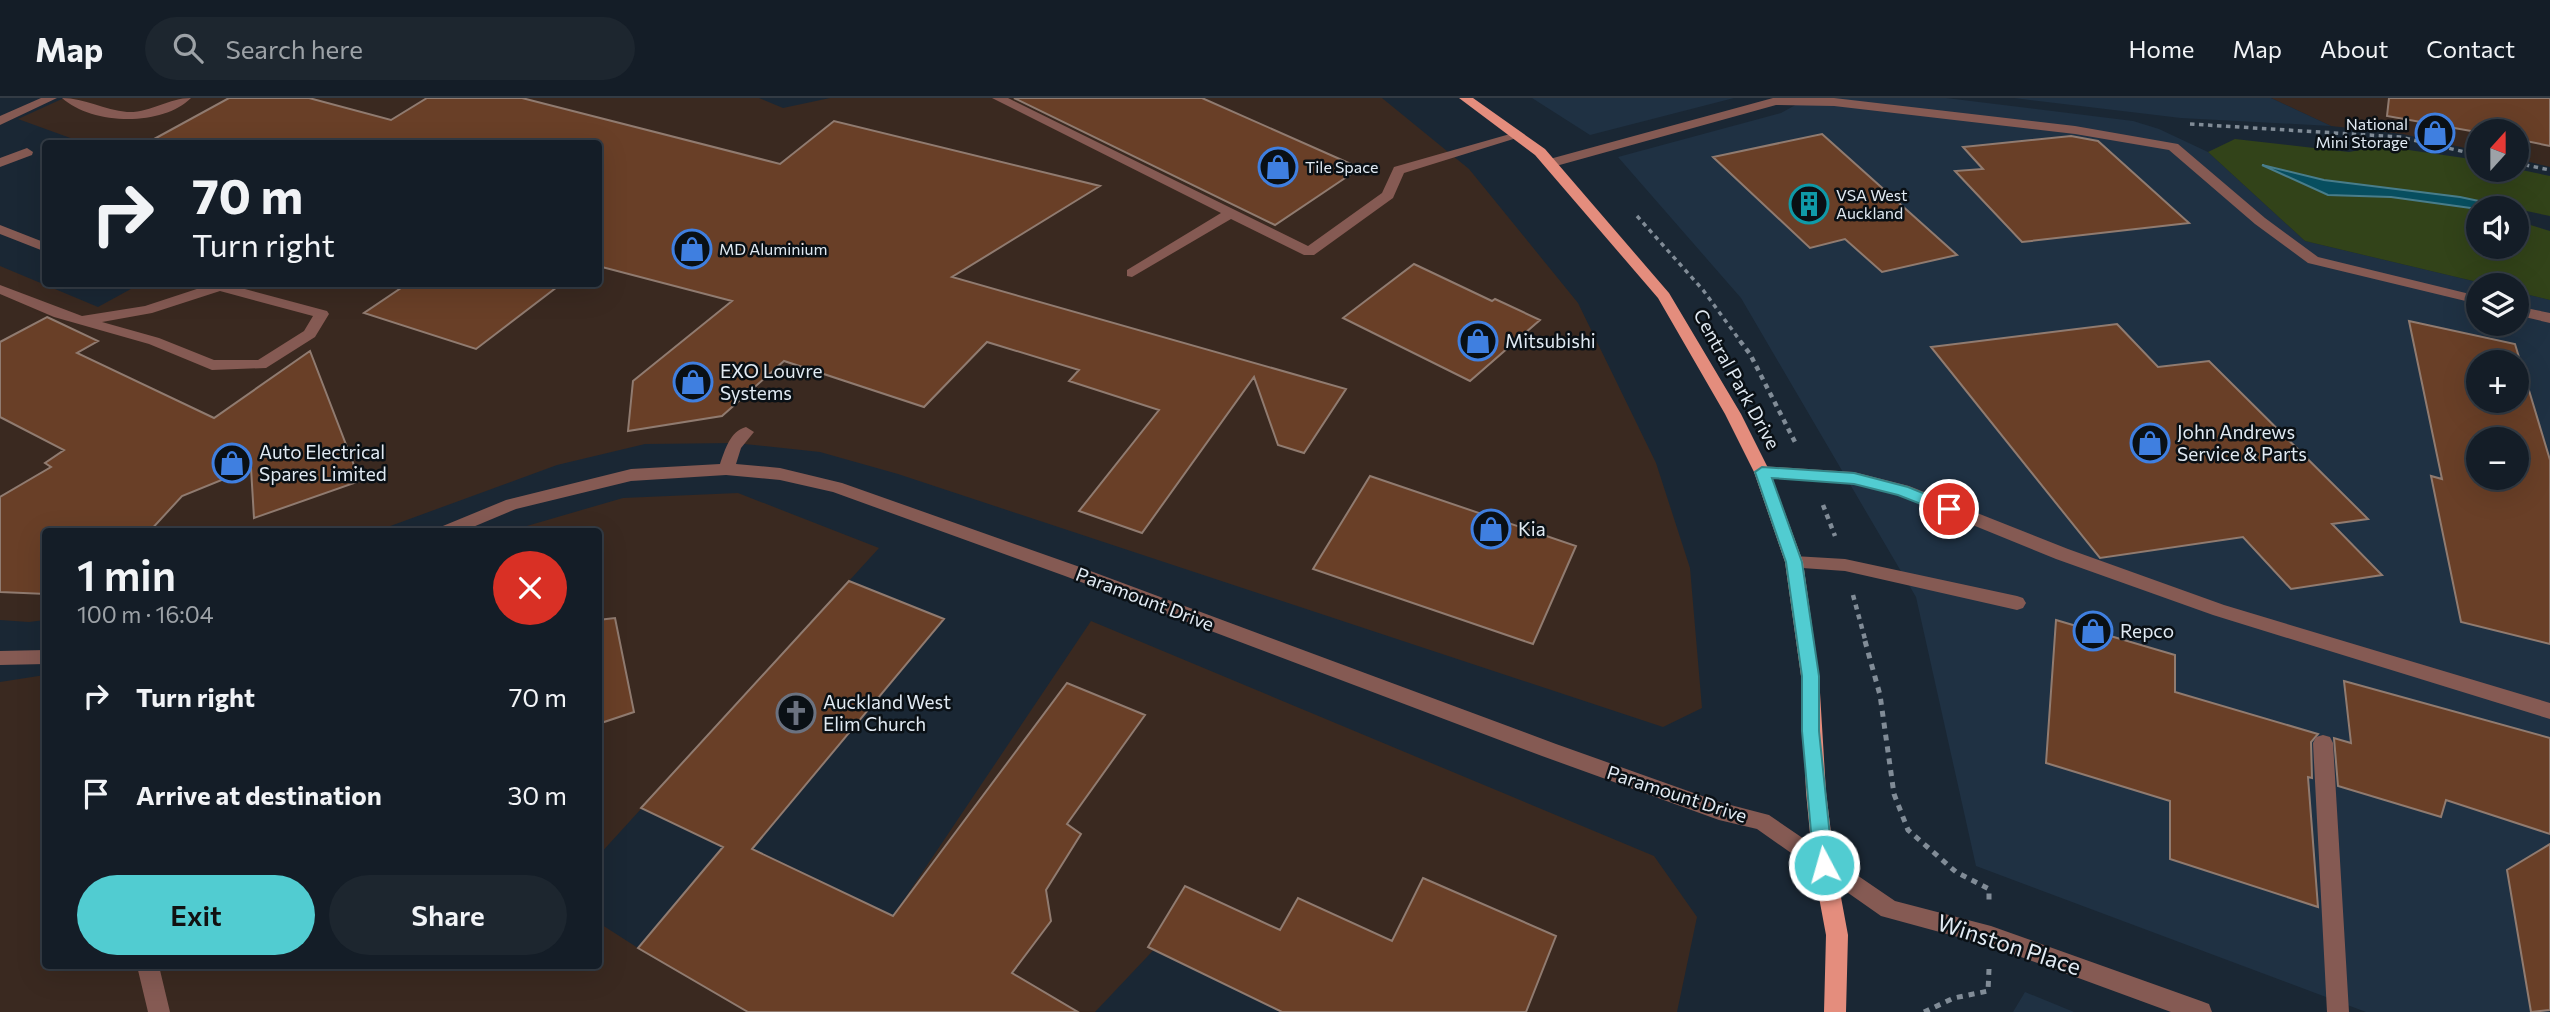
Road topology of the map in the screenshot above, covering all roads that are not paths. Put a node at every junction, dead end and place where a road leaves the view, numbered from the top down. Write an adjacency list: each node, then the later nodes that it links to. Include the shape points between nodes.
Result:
1 (51, 98): 6 (street)
2 (68, 98): 3 (street, via 131,117 155,114)
3 (185, 98)
4 (998, 98): 11 (street)
5 (1465, 98): 7 (main road, Central Park Drive)
6 (0, 121)
7 (1517, 136): 10 (main road, Central Park Drive); 11 (street, via 1399,170 1388,195 1309,251)
8 (27, 152): 9 (street)
9 (0, 163)
10 (1551, 163): 18 (street, via 1776,101 1834,102 2075,130 2173,147 2314,260); 24 (main road, Central Park Drive, via 1664,296)
11 (1231, 212): 14 (street)
12 (0, 229): 13 (street)
13 (42, 245)
14 (1132, 273)
15 (216, 287): 21 (street, via 147,310)
16 (223, 287): 21 (street, via 322,314 310,334 261,365 212,365 154,341)
17 (0, 289): 21 (street)
18 (2466, 297)
19 (2529, 313): 20 (street)
20 (2550, 318)
21 (83, 320)
22 (746, 432): 23 (street, via 734,446)
23 (726, 469): 25 (street, Paramount Drive, via 631,475 570,488 512,504); 32 (street, Paramount Drive, via 780,474 891,505 1436,709 1719,811 1762,821)
24 (1762, 472): 26 (main road, Central Park Drive); 30 (street, via 1854,478 1902,490 2062,555 2219,610)
25 (454, 528)
26 (1794, 562): 27 (street, via 1845,565); 32 (main road, Central Park Drive, via 1810,676)
27 (2017, 603)
28 (42, 657): 29 (street)
29 (0, 658)
30 (2550, 711)
31 (2323, 743): 37 (street)
32 (1824, 865): 35 (main road, Central Park Drive, via 1836,935); 36 (street, Winston Place, via 1889,909 1991,936)
33 (149, 969): 34 (street)
34 (159, 1012)
35 (1835, 1012)
36 (2202, 1012)
37 (2338, 1012)

